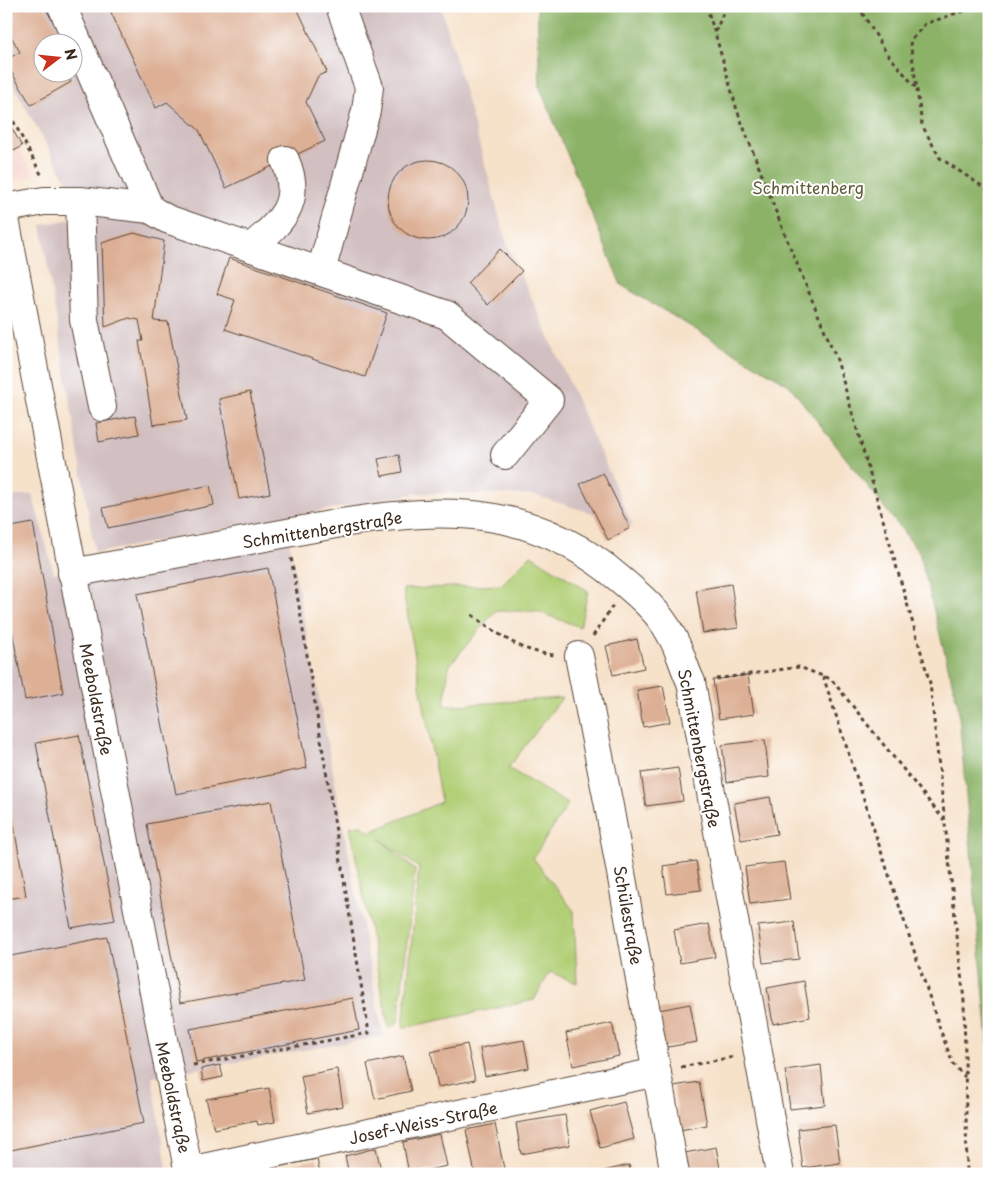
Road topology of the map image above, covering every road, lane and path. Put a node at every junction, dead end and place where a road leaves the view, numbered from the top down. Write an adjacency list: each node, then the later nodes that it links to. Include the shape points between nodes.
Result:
1 (62, 6): 14 (street)
2 (340, 6): 17 (street, via 368,86 366,111)
3 (706, 6): 7 (path)
4 (726, 6): 7 (path)
5 (858, 6): 8 (path, via 886,52)
6 (988, 6): 8 (path, via 925,24 910,41)
7 (715, 33): 27 (path, via 737,110 837,360 930,683)
8 (917, 89): 11 (path, via 922,125 940,158)
9 (6, 107): 12 (path, via 43,177)
10 (285, 160): 16 (street, via 292,176 293,194 289,209)
11 (989, 191)
12 (60, 201): 13 (street); 14 (street); 18 (street)
13 (6, 208)
14 (150, 209): 16 (street, via 167,219)
15 (6, 224): 21 (street, Meeboldstraße)
16 (251, 247): 17 (street)
17 (321, 271): 19 (street, via 447,315 549,400)
18 (102, 407)
19 (505, 455)
20 (287, 533): 21 (street, Schmittenbergstraße); 22 (street, Schmittenbergstraße, via 385,516 453,513 514,520 554,534 607,567); 29 (path, via 369,1033)
21 (72, 573): 29 (street, Meeboldstraße)
22 (627, 585): 24 (path); 26 (street, Schmittenbergstraße, via 670,631)
23 (472, 615): 24 (path, via 534,653)
24 (579, 656): 30 (street, Schülestraße)
25 (823, 676): 26 (path, via 799,667); 27 (path, via 831,679); 31 (path, via 936,1019 954,1064)
26 (691, 682): 28 (street, Schmittenbergstraße)
27 (944, 820): 31 (path, via 964,1001)
28 (759, 1052): 30 (path); 34 (street, Schmittenbergstraße)
29 (168, 1070): 32 (street, Meeboldstraße)
30 (657, 1072): 32 (street, Josef-Weiss-Straße); 33 (street, Schülestraße)
31 (966, 1077): 35 (path)
32 (189, 1173)
33 (676, 1174)
34 (780, 1174)
35 (967, 1174)

